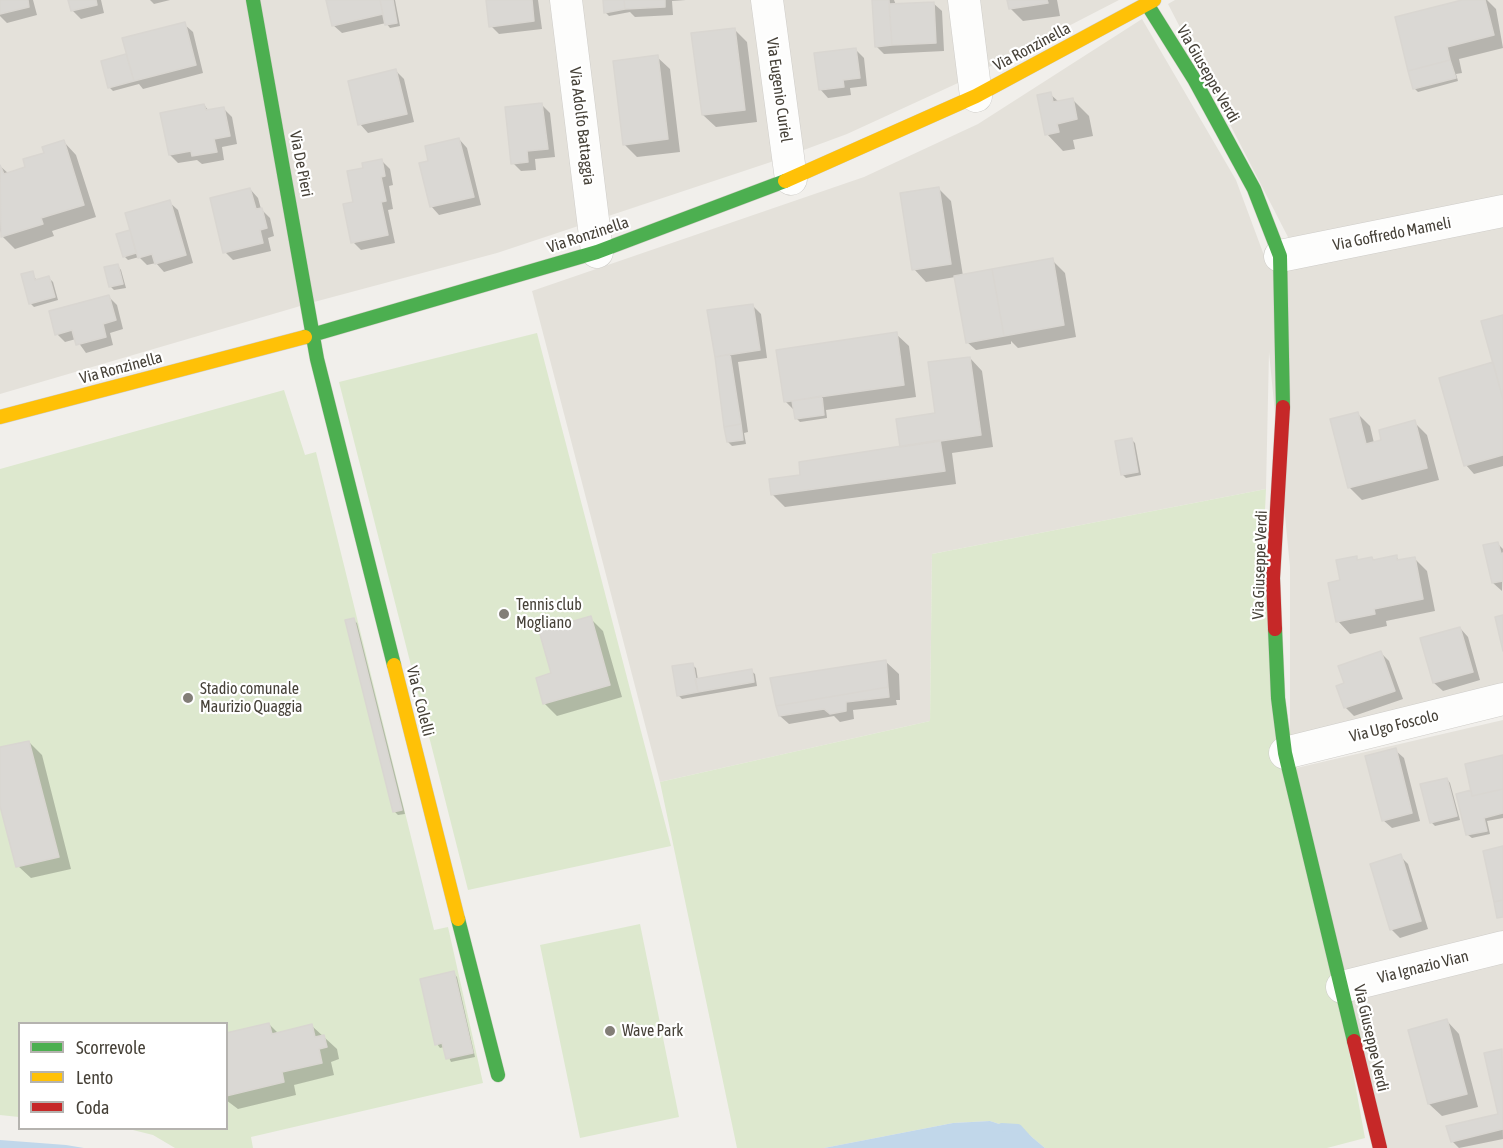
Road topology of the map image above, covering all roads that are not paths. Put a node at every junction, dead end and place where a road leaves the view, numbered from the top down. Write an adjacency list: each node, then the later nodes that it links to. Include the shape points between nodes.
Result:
1 (253, 0): 11 (street, Via De Pieri)
2 (566, 0): 9 (street, Via Adolfo Battaggia)
3 (767, 0): 7 (street, Via Eugenio Curiel)
4 (964, 0): 6 (street)
5 (1151, 2): 6 (street, Via Ronzinella); 10 (street, Via Giuseppe Verdi, via 1254,189)
6 (976, 96): 7 (street, Via Ronzinella)
7 (791, 179): 9 (street, Via Ronzinella)
8 (1503, 211): 10 (street, Via Goffredo Mameli)
9 (597, 252): 11 (street, Via Ronzinella)
10 (1280, 256): 14 (street, Via Giuseppe Verdi, via 1283,435 1273,578 1278,698)
11 (312, 335): 12 (street, Via Ronzinella); 17 (street, Via C. Colelli)
12 (0, 417)
13 (1503, 699): 14 (street, Via Ugo Foscolo)
14 (1285, 753): 16 (street, Via Giuseppe Verdi)
15 (1503, 947): 16 (street, Via Ignazio Vian)
16 (1342, 987): 18 (street, Via Giuseppe Verdi)
17 (498, 1075)
18 (1380, 1148)

